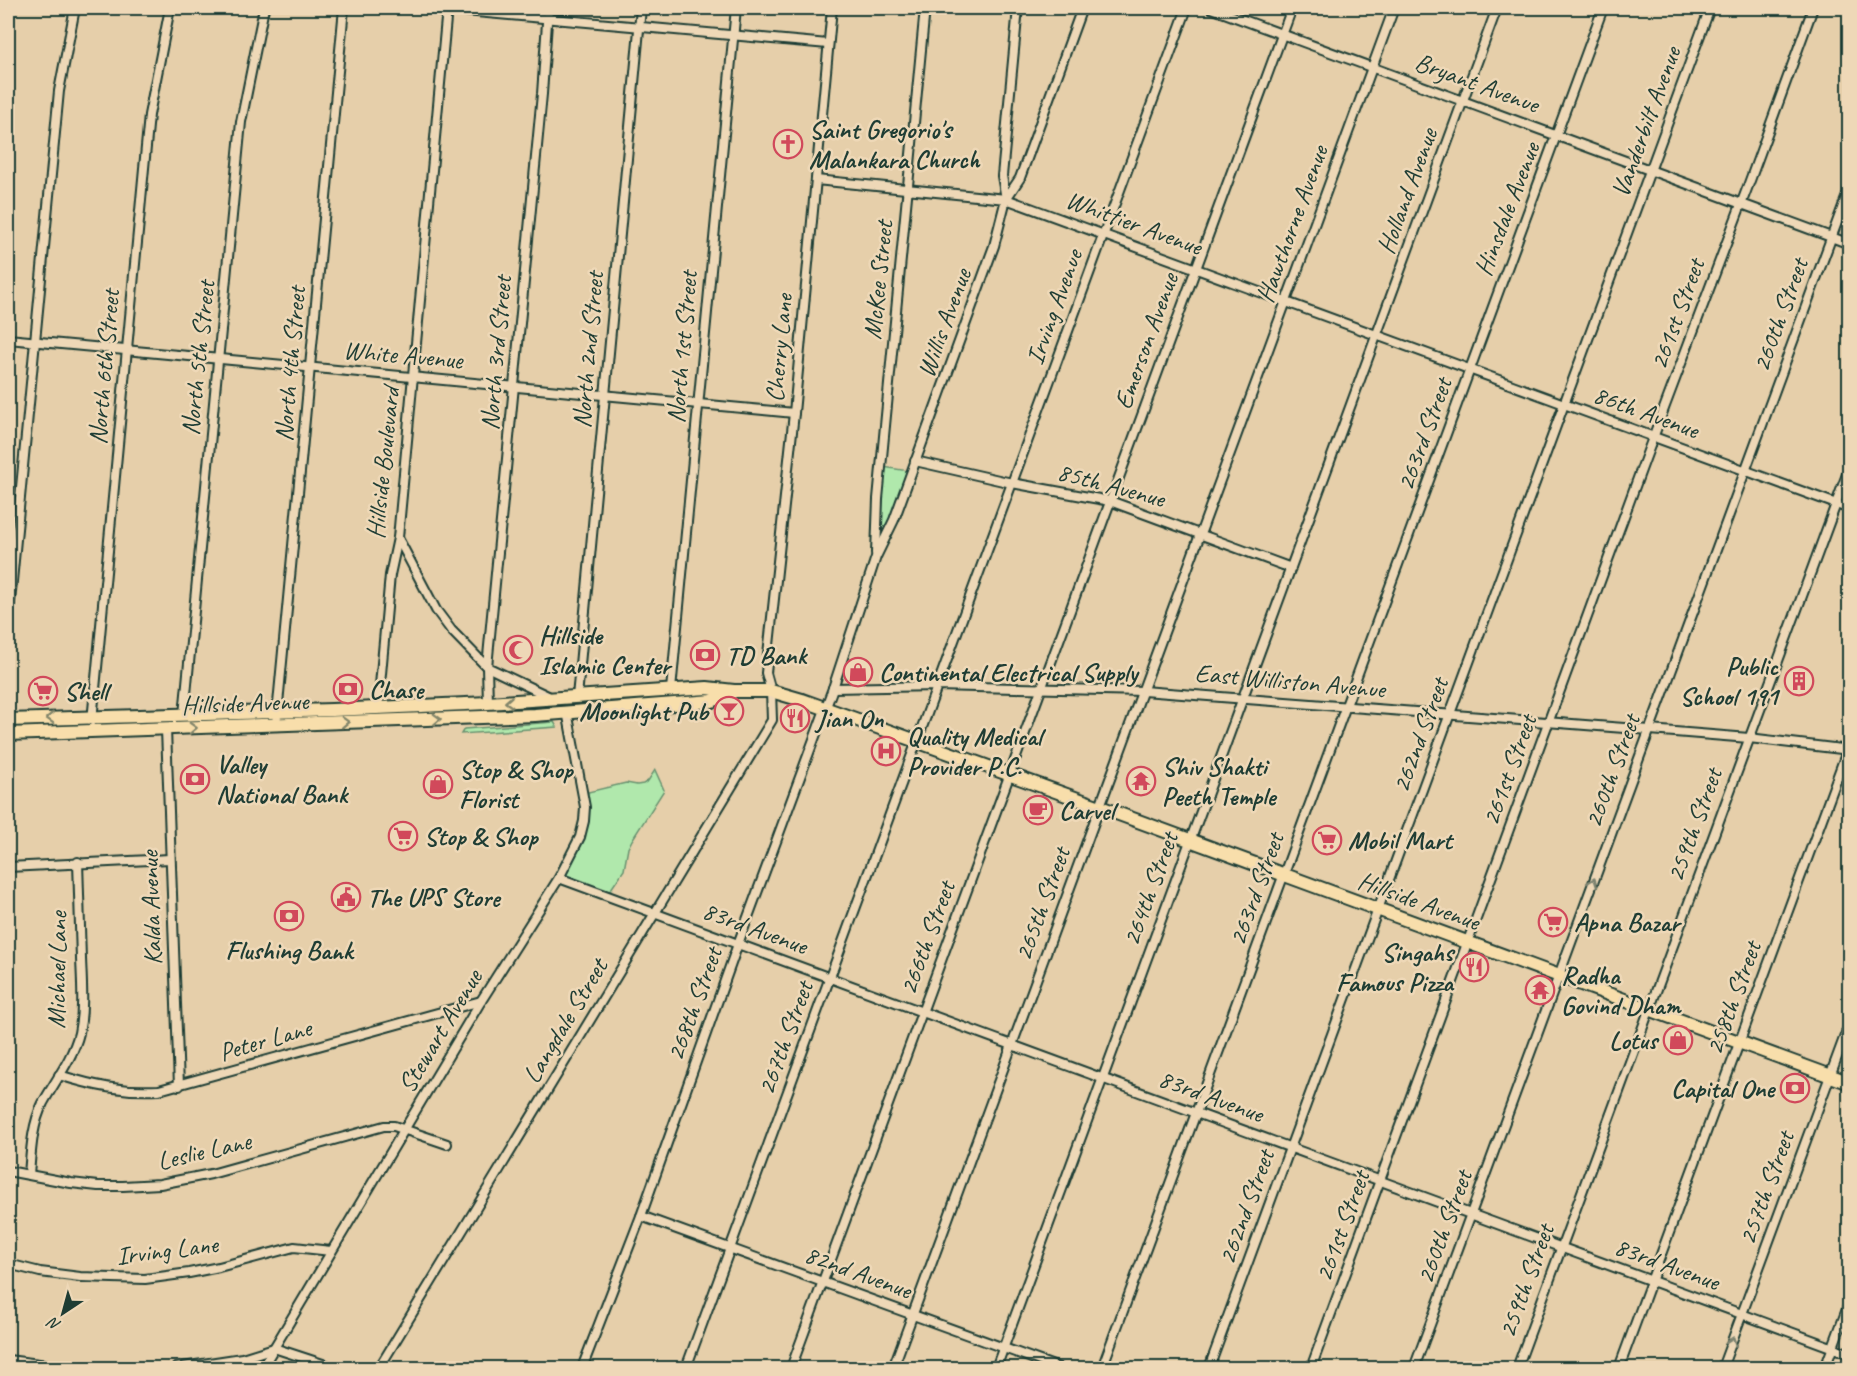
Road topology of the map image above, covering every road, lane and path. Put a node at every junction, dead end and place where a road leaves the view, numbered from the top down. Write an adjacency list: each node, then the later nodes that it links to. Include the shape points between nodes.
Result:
1 (75, 8): 45 (street, via 59,91)
2 (170, 8): 46 (street, North 6th Street, via 149,115)
3 (264, 8): 48 (street, North 5th Street, via 241,122)
4 (344, 8): 49 (street, North 4th Street)
5 (432, 8): 6 (street)
6 (447, 8): 22 (street); 51 (street, Hillside Boulevard)
7 (548, 8): 22 (street, North 3rd Street)
8 (641, 8): 23 (street, North 2nd Street)
9 (736, 8): 25 (street, North 1st Street)
10 (832, 8): 26 (street, Cherry Lane)
11 (925, 8): 33 (street, McKee Street)
12 (1018, 8): 34 (street, via 1002,176)
13 (1083, 8): 34 (street, Willis Avenue, via 1020,178)
14 (1187, 8): 36 (street, Irving Avenue)
15 (1211, 8): 24 (street, Bryant Avenue)
16 (1292, 8): 24 (street, Emerson Avenue)
17 (1394, 8): 27 (street, Hawthorne Avenue)
18 (1497, 8): 28 (street, Holland Avenue)
19 (1604, 8): 29 (street, Hinsdale Avenue)
20 (1710, 8): 30 (street, Vanderbilt Avenue)
21 (1813, 8): 35 (street, 261st Street)
22 (547, 18): 23 (street); 52 (street, North 3rd Street)
23 (639, 27): 25 (street); 54 (street, North 2nd Street)
24 (1282, 34): 27 (street, Bryant Avenue); 40 (street, Emerson Avenue)
25 (733, 36): 26 (street); 56 (street, North 1st Street)
26 (828, 44): 31 (street, Cherry Lane)
27 (1372, 67): 28 (street, Bryant Avenue); 41 (street, Hawthorne Avenue)
28 (1463, 100): 29 (street, Bryant Avenue); 43 (street, Holland Avenue)
29 (1557, 134): 30 (street, Bryant Avenue); 42 (street, Hinsdale Avenue)
30 (1651, 169): 35 (street, Bryant Avenue); 39 (street, Vanderbilt Avenue)
31 (816, 180): 33 (street, Whittier Avenue); 57 (street, Cherry Lane)
32 (1850, 187): 37 (street, 260th Street)
33 (908, 189): 34 (street, Whittier Avenue); 70 (street, McKee Street)
34 (1006, 199): 36 (street, Whittier Avenue); 60 (street, Willis Avenue, via 994,246)
35 (1741, 202): 37 (street, Bryant Avenue); 58 (street, 261st Street)
36 (1104, 234): 40 (street, Whittier Avenue); 63 (street, Irving Avenue)
37 (1831, 237): 38 (street, Bryant Avenue); 62 (street, 260th Street)
38 (1850, 244)
39 (1621, 250): 55 (street, 262nd Street)
40 (1196, 267): 41 (street, Whittier Avenue); 64 (street, Emerson Avenue)
41 (1286, 301): 43 (street, Whittier Avenue); 59 (street, Hawthorne Avenue)
42 (1486, 323): 50 (street, 263rd Street)
43 (1376, 334): 47 (street, Whittier Avenue); 53 (street, Holland Avenue)
44 (8, 339): 45 (street, White Avenue)
45 (34, 342): 46 (street, White Avenue); 73 (street)
46 (127, 350): 48 (street, White Avenue); 92 (street, North 6th Street)
47 (1427, 353): 50 (street, 86th Avenue)
48 (219, 359): 49 (street, White Avenue); 91 (street, North 5th Street)
49 (310, 368): 51 (street, White Avenue); 93 (street, North 4th Street)
50 (1470, 369): 55 (street, 86th Avenue); 87 (street, 263rd Street)
51 (413, 376): 52 (street, White Avenue); 69 (street, Hillside Boulevard)
52 (514, 387): 54 (street, White Avenue); 75 (street, North 3rd Street)
53 (1356, 390): 71 (street, 264th Street)
54 (605, 396): 56 (street, White Avenue); 84 (street, North 2nd Street)
55 (1564, 404): 58 (street, 86th Avenue); 90 (street, 262nd Street)
56 (698, 405): 57 (street, White Avenue); 79 (street, North 1st Street)
57 (794, 413): 81 (street, Cherry Lane, via 766,673)
58 (1653, 438): 62 (street, 86th Avenue); 95 (street, 261st Street)
59 (1230, 455): 68 (street, 265th Street)
60 (915, 461): 63 (street, 85th Avenue); 70 (street, Willis Avenue)
61 (1850, 466): 65 (street, 259th Street)
62 (1745, 471): 65 (street, 86th Avenue); 97 (street, 260th Street)
63 (1012, 483): 64 (street, 85th Avenue); 72 (street, Irving Avenue)
64 (1110, 501): 67 (street, Emerson Avenue); 68 (street, 85th Avenue)
65 (1836, 504): 66 (street, 86th Avenue); 100 (street, 259th Street)
66 (1850, 509)
67 (1102, 521): 78 (street, 266th Street)
68 (1201, 534): 71 (street, 85th Avenue); 82 (street, 265th Street)
69 (398, 538): 75 (street, via 436,610); 86 (street, Hillside Boulevard, via 390,575)
70 (876, 557): 74 (street, Willis Avenue)
71 (1291, 568): 83 (street, 264th Street)
72 (974, 588): 76 (street, 267th Street)
73 (8, 623)
74 (845, 653): 77 (street, 268th Street)
75 (487, 667): 84 (street, via 540,693); 85 (street, North 3rd Street)
76 (937, 686): 77 (street, East Williston Avenue); 78 (street, East Williston Avenue); 101 (street, 267th Street)
77 (833, 687): 88 (street, 268th Street)
78 (1041, 687): 82 (street, East Williston Avenue); 103 (street, 266th Street)
79 (671, 690): 80 (main road, Hillside Avenue); 84 (main road, Hillside Avenue)
80 (734, 691): 81 (main road, Hillside Avenue); 89 (main road, Hillside Avenue, via 712,700)
81 (771, 691): 88 (main road, Hillside Avenue); 112 (street, Langdale Street, via 772,720)
82 (1143, 691): 83 (street, East Williston Avenue); 104 (street, 265th Street)
83 (1243, 697): 87 (street, East Williston Avenue); 105 (street, 264th Street)
84 (566, 698): 85 (main road, Hillside Avenue, one-way to 85); 89 (street, Stewart Avenue)
85 (488, 703): 86 (main road, Hillside Avenue)
86 (378, 707): 93 (main road, Hillside Avenue)
87 (1346, 707): 90 (street, East Williston Avenue); 109 (street, 263rd Street)
88 (824, 708): 101 (main road, Hillside Avenue); 114 (street, 268th Street)
89 (567, 713): 93 (main road, Hillside Avenue, one-way to 89); 110 (street, Stewart Avenue, via 585,807 580,837)
90 (1450, 714): 95 (street, East Williston Avenue); 111 (street, 262nd Street)
91 (184, 715): 92 (main road, Hillside Avenue); 93 (main road, Hillside Avenue)
92 (92, 717): 94 (main road, Hillside Avenue, one-way to 94); 98 (street, North 6th Street)
93 (277, 719): 96 (main road, Hillside Avenue, one-way to 93)
94 (8, 720)
95 (1549, 722): 97 (street, East Williston Avenue); 113 (street, 261st Street)
96 (166, 729): 98 (main road, Hillside Avenue); 106 (street, Kalda Avenue)
97 (1650, 730): 100 (street, East Williston Avenue); 115 (street, 260th Street, one-way to 97)
98 (93, 731): 99 (main road, Hillside Avenue)
99 (8, 734)
100 (1749, 738): 102 (street, East Williston Avenue); 118 (street, 259th Street)
101 (917, 741): 103 (main road, Hillside Avenue); 116 (street, 267th Street)
102 (1849, 748): 121 (street, 258th Street)
103 (1010, 775): 104 (main road, Hillside Avenue); 119 (street, 266th Street)
104 (1100, 807): 105 (main road, Hillside Avenue); 122 (street, 265th Street)
105 (1190, 840): 109 (main road, Hillside Avenue); 125 (street, 264th Street)
106 (170, 859): 107 (street); 127 (street, Kalda Avenue)
107 (78, 862): 108 (street); 123 (street, Michael Lane, via 82,1014 75,1048)
108 (8, 867)
109 (1284, 875): 111 (main road, Hillside Avenue); 128 (street, 263rd Street)
110 (559, 878): 112 (street, 83rd Avenue); 117 (street, Stewart Avenue)
111 (1378, 910): 113 (main road, Hillside Avenue); 131 (street, 262nd Street)
112 (655, 914): 114 (street, 83rd Avenue); 155 (street, Langdale Street)
113 (1468, 943): 115 (main road, Hillside Avenue); 134 (street, 261st Street)
114 (738, 944): 116 (street, 83rd Avenue); 136 (street, 268th Street)
115 (1559, 976): 118 (main road, Hillside Avenue); 135 (street, 260th Street)
116 (830, 978): 119 (street, 83rd Avenue); 138 (street, 267th Street)
117 (481, 1001): 127 (street, Peter Lane); 129 (street, Stewart Avenue)
118 (1649, 1009): 121 (main road, Hillside Avenue); 137 (street, 259th Street)
119 (922, 1012): 122 (street, 83rd Avenue); 141 (street, 266th Street)
120 (1850, 1022): 124 (street, 257th Street)
121 (1739, 1043): 124 (main road, Hillside Avenue); 142 (street, 258th Street)
122 (1012, 1045): 125 (street, 83rd Avenue); 145 (street, 265th Street)
123 (59, 1075): 127 (street, Peter Lane, via 123,1091); 133 (street, Michael Lane, via 35,1124)
124 (1830, 1076): 126 (main road, Hillside Avenue); 144 (street, 257th Street)
125 (1102, 1078): 128 (street, 83rd Avenue); 148 (street, 264th Street)
126 (1850, 1083)
127 (178, 1086)
128 (1196, 1113): 131 (street, 83rd Avenue); 162 (street, 263rd Street)
129 (405, 1129): 130 (street); 133 (street, Leslie Lane, via 384,1126 211,1174 160,1184 98,1185); 139 (street, Stewart Avenue)
130 (447, 1144)
131 (1290, 1148): 134 (street, 83rd Avenue); 163 (street, 262nd Street)
132 (8, 1171): 133 (street, Leslie Lane)
133 (29, 1175)
134 (1381, 1181): 135 (street, 83rd Avenue); 164 (street, 261st Street)
135 (1471, 1214): 137 (street, 83rd Avenue); 165 (street, 260th Street)
136 (641, 1216): 138 (street, 82nd Avenue); 156 (street, 268th Street)
137 (1561, 1247): 142 (street, 83rd Avenue); 166 (street, 259th Street)
138 (730, 1248): 141 (street, 82nd Avenue); 157 (street, 267th Street)
139 (331, 1251): 140 (street, Irving Lane, via 294,1247 219,1268 145,1278 80,1277); 147 (street, Stewart Avenue)
140 (8, 1264)
141 (823, 1281): 145 (street, 82nd Avenue); 158 (street, 266th Street)
142 (1652, 1281): 144 (street, 83rd Avenue); 167 (street, 258th Street)
143 (1850, 1301): 146 (street)
144 (1742, 1314): 146 (street, 83rd Avenue); 168 (street, 257th Street, one-way to 144)
145 (913, 1315): 148 (street, 82nd Avenue); 159 (street, 265th Street)
146 (1832, 1347): 149 (street, 83rd Avenue); 169 (street)
147 (274, 1348): 152 (street, via 242,1358); 153 (street, Stewart Avenue); 154 (street)
148 (1004, 1348): 160 (street, 264th Street); 161 (street, 82nd Avenue)
149 (1850, 1353)
150 (9, 1363): 151 (street)
151 (71, 1368)
152 (176, 1368)
153 (262, 1368)
154 (335, 1368)
155 (379, 1368)
156 (582, 1368)
157 (686, 1368)
158 (791, 1368)
159 (893, 1368)
160 (996, 1368)
161 (1059, 1368)
162 (1102, 1368)
163 (1209, 1368)
164 (1311, 1368)
165 (1414, 1368)
166 (1516, 1368)
167 (1619, 1368)
168 (1722, 1368)
169 (1825, 1368)

